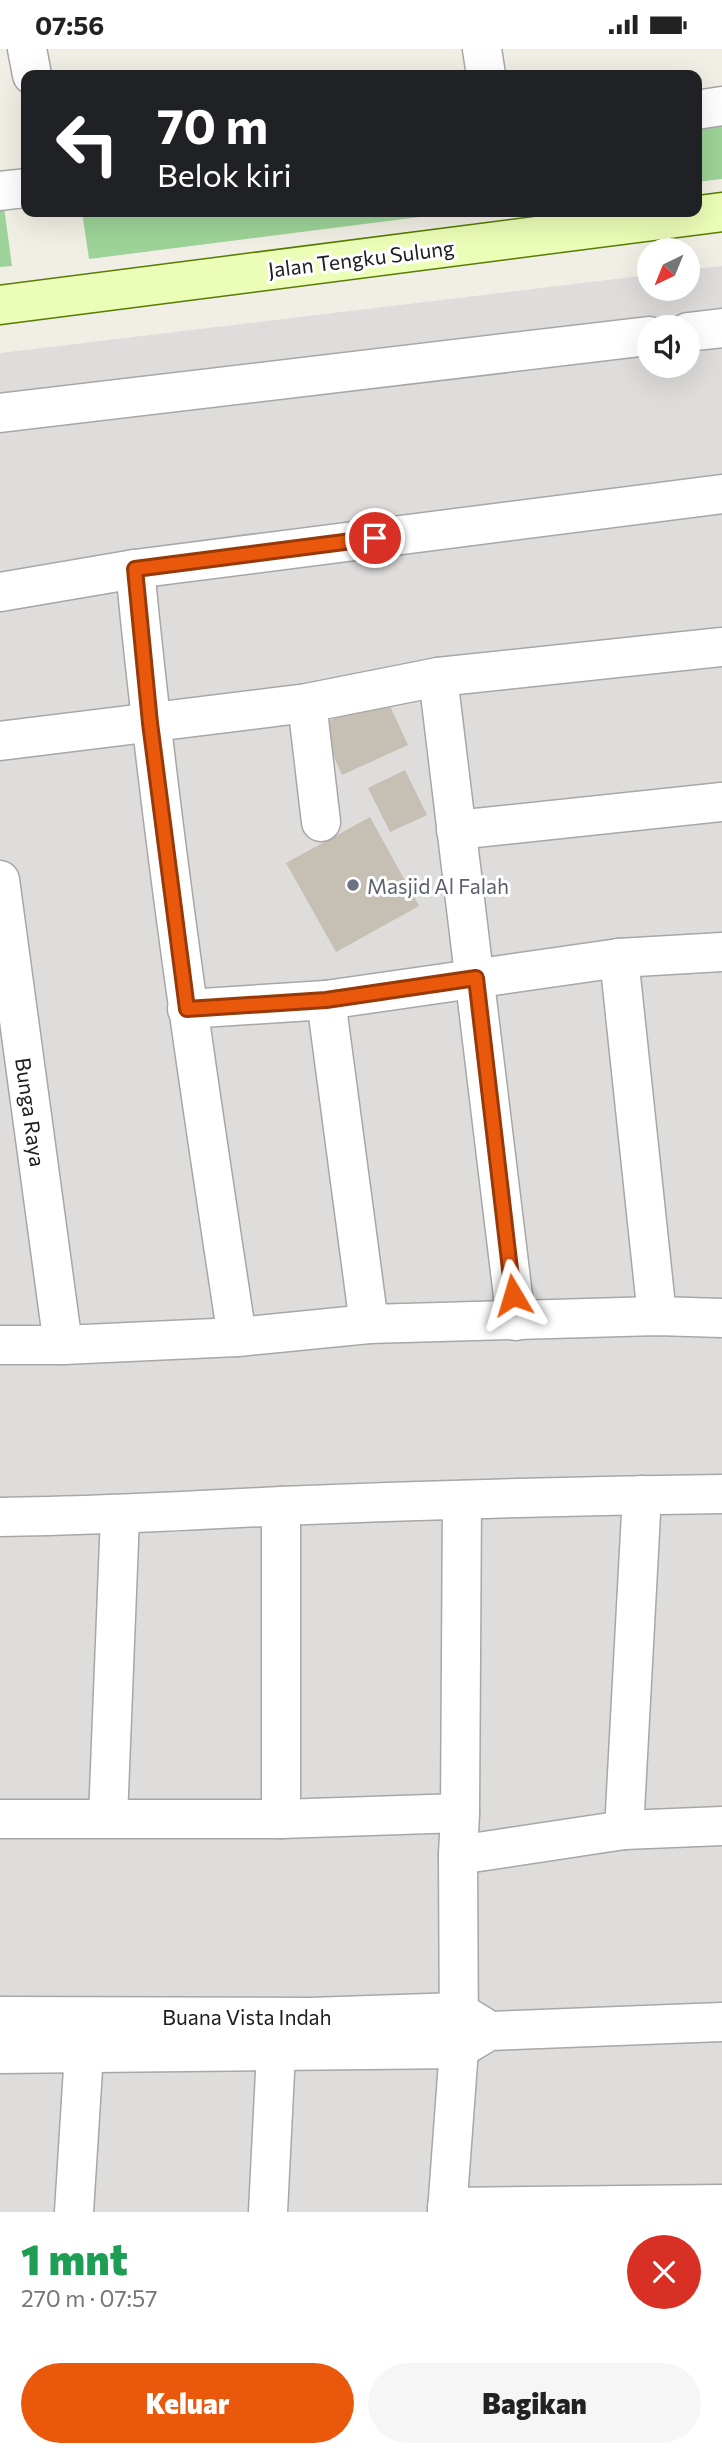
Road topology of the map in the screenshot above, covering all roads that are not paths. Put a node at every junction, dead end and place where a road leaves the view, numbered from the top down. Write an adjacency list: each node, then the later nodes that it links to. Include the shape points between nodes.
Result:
1 (27, 49): 3 (street)
2 (482, 49): 4 (street)
3 (31, 70)
4 (485, 70)
5 (722, 106): 6 (street)
6 (702, 109)
7 (21, 189): 8 (street)
8 (0, 191)
9 (722, 212): 10 (street, Jalan Tengku Sulung)
10 (702, 215)
11 (683, 217): 12 (street, Jalan Tengku Sulung)
12 (0, 305)
13 (722, 328): 14 (street)
14 (700, 331)
15 (637, 337): 16 (street)
16 (0, 413)
17 (722, 494): 18 (street)
18 (135, 569): 19 (street); 23 (street)
19 (0, 592)
20 (722, 647): 21 (street)
21 (438, 677): 22 (street); 27 (street)
22 (307, 703): 23 (street); 26 (street)
23 (150, 723): 24 (street); 33 (street)
24 (0, 741)
25 (722, 802): 27 (street)
26 (321, 822)
27 (456, 830): 31 (street)
28 (0, 880): 40 (street, Bunga Raya)
29 (722, 951): 30 (street)
30 (619, 958): 31 (street); 34 (street)
31 (476, 978): 32 (street); 36 (street)
32 (326, 1000): 33 (street); 37 (street)
33 (187, 1009): 38 (street)
34 (657, 1316): 35 (street); 36 (street)
35 (722, 1318)
36 (516, 1321): 37 (street)
37 (369, 1324): 38 (street)
38 (237, 1338): 40 (street)
39 (0, 1345): 40 (street)
40 (63, 1345)
41 (642, 1495): 42 (street); 43 (street); 52 (street)
42 (722, 1495)
43 (462, 1500): 44 (street); 47 (street)
44 (281, 1506): 45 (street); 50 (street)
45 (120, 1516): 46 (street); 48 (street)
46 (0, 1517)
47 (460, 1813): 50 (street); 53 (street)
48 (107, 1818): 49 (street); 50 (street)
49 (0, 1819)
50 (281, 1819)
51 (722, 1826): 52 (street)
52 (624, 1831): 53 (street)
53 (457, 1854): 56 (street)
54 (0, 2016): 57 (street, Buana Vista Indah)
55 (722, 2022): 56 (street, Buana Vista Indah)
56 (469, 2030): 57 (street, Buana Vista Indah, via 310,2017); 58 (street, Buana Vista Indah); 63 (street)
57 (127, 2034): 58 (street, Buana Vista Indah); 59 (street, Buana Vista Indah)
58 (276, 2052): 65 (street)
59 (84, 2053): 60 (street, Buana Vista Indah); 64 (street)
60 (0, 2055)
61 (722, 2204): 62 (street)
62 (634, 2208): 63 (street)
63 (447, 2209)
64 (74, 2212)
65 (268, 2212)

